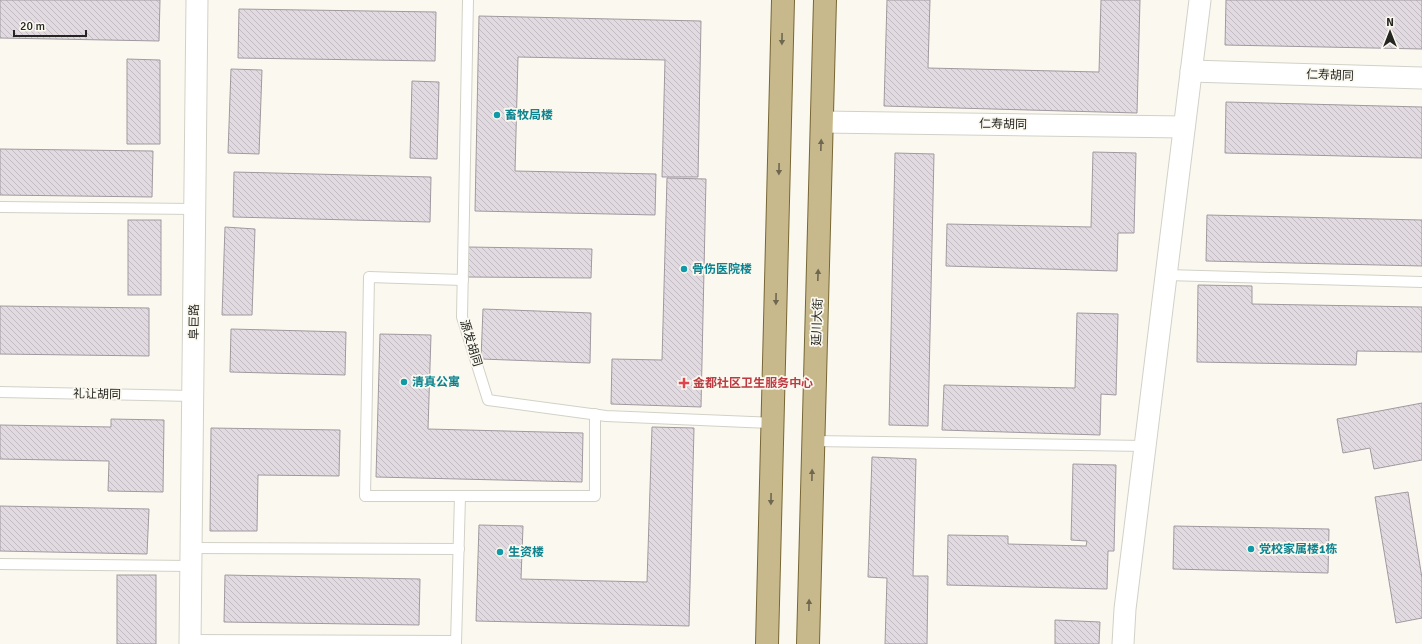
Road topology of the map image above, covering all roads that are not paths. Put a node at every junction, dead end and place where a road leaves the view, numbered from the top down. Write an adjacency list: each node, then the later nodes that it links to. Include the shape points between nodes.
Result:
1 (198, 0): 11 (street, 阜巨路)
2 (468, 0): 13 (lane, 源发胡同)
3 (783, 0): 18 (main road, one-way to 18)
4 (824, 0): 8 (main road, 延川大街)
5 (1200, 0): 6 (street)
6 (1191, 71): 7 (street, 仁寿胡同); 9 (street)
7 (1422, 78)
8 (822, 122): 9 (street, 仁寿胡同); 19 (main road, 延川大街, one-way to 8)
9 (1184, 126): 12 (street)
10 (0, 207): 11 (lane)
11 (195, 209): 16 (street, 阜巨路)
12 (1166, 275): 14 (lane); 20 (street)
13 (463, 280): 17 (lane, 源发胡同, via 462,317 488,400); 21 (lane, via 369,276 365,496)
14 (1422, 282)
15 (0, 392): 16 (lane, 礼让胡同)
16 (193, 396): 23 (street, 阜巨路)
17 (595, 414): 18 (lane, 源发胡同); 21 (lane, via 595,496)
18 (773, 423): 27 (main road, one-way to 27)
19 (813, 441): 20 (lane); 28 (main road, 延川大街, one-way to 19)
20 (1145, 446): 29 (street)
21 (460, 496): 22 (lane)
22 (459, 549): 23 (lane); 26 (lane)
23 (191, 557): 24 (lane); 25 (street, 阜巨路)
24 (0, 564)
25 (190, 642): 26 (lane)
26 (456, 642)
27 (767, 644)
28 (808, 644)
29 (1123, 644)

